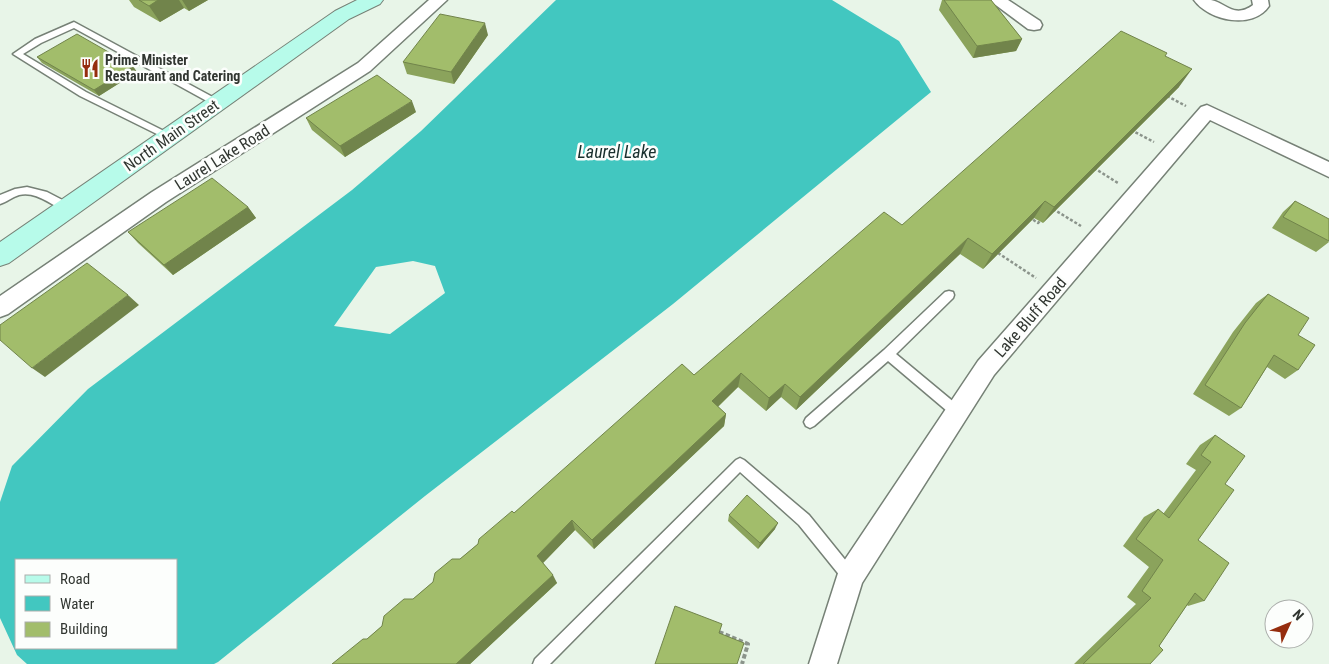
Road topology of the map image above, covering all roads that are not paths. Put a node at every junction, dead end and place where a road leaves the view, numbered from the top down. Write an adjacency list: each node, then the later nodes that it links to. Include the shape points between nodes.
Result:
1 (373, 0): 6 (main road, North Main Street)
2 (439, 0): 15 (street, Laurel Lake Road, via 364,67 159,197)
3 (997, 0): 7 (street)
4 (1202, 0): 5 (street, via 1217,10 1239,15 1258,10)
5 (1260, 0)
6 (347, 8): 8 (main road, North Main Street)
7 (1034, 25)
8 (218, 103): 9 (main road, North Main Street); 9 (lane, via 74,25 17,54 83,94)
9 (169, 137): 12 (main road, North Main Street)
10 (1329, 170): 17 (street, Lake Bluff Road, via 1207,111 986,368)
11 (0, 200): 12 (lane, via 18,190 30,190 45,194)
12 (68, 208): 13 (main road, North Main Street)
13 (0, 255)
14 (949, 294): 16 (lane)
15 (0, 308)
16 (888, 354): 17 (lane); 18 (lane)
17 (958, 412): 19 (street, Lake Bluff Road)
18 (810, 422)
19 (850, 577): 20 (lane, via 804,520 740,464); 21 (street, Lake Bluff Road)
20 (540, 664)
21 (823, 664)

